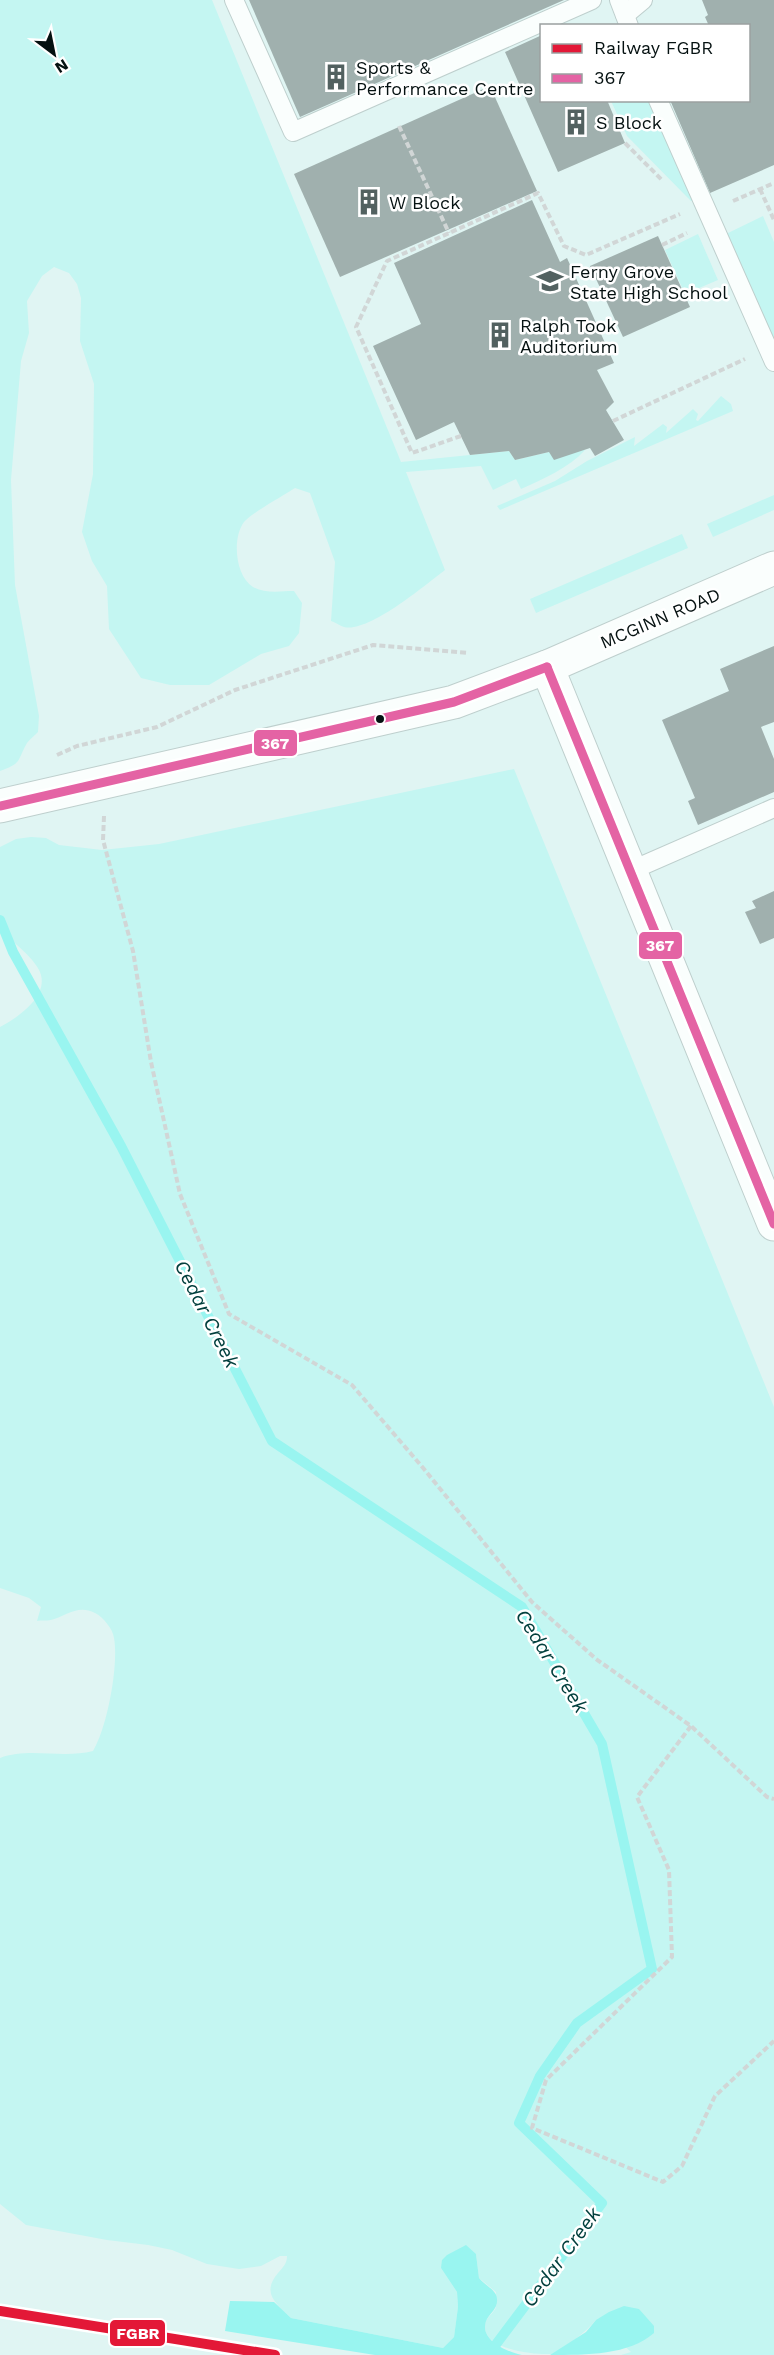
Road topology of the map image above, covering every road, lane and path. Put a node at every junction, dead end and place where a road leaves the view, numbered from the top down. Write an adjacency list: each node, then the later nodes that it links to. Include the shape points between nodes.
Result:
1 (234, 0): 2 (lane, via 293,132)
2 (592, 0)
3 (643, 0): 4 (lane)
4 (624, 13)
5 (659, 102): 11 (lane)
6 (399, 126): 14 (path)
7 (625, 142): 9 (path)
8 (774, 183): 10 (path)
9 (666, 185)
10 (760, 189): 11 (path); 12 (path)
11 (698, 211): 14 (path, via 586,255 564,246 538,193); 17 (lane)
12 (774, 220)
13 (690, 232): 15 (path)
14 (448, 233): 19 (path, via 387,261 356,327 412,453)
15 (662, 245)
16 (746, 358): 18 (path)
17 (774, 363)
18 (613, 421)
19 (461, 436)
20 (774, 568): 22 (street, MCGINN ROAD)
21 (468, 653): 23 (path, via 373,645 236,690 157,727 77,746)
22 (547, 667): 24 (street, MCGINN ROAD, via 454,702); 27 (street)
23 (55, 756)
24 (104, 783): 25 (street, MCGINN ROAD); 29 (path, via 103,840 133,951 151,1062 180,1194 229,1314 352,1385 532,1602 596,1659)
25 (0, 806)
26 (774, 808): 27 (lane)
27 (630, 871): 28 (street)
28 (774, 1224)
29 (691, 1726): 30 (path, via 767,1797); 31 (path, via 637,1797 669,1870 672,1956 546,2080 532,2128 663,2182 682,2166 715,2096)
30 (774, 1799)
31 (774, 2041)

